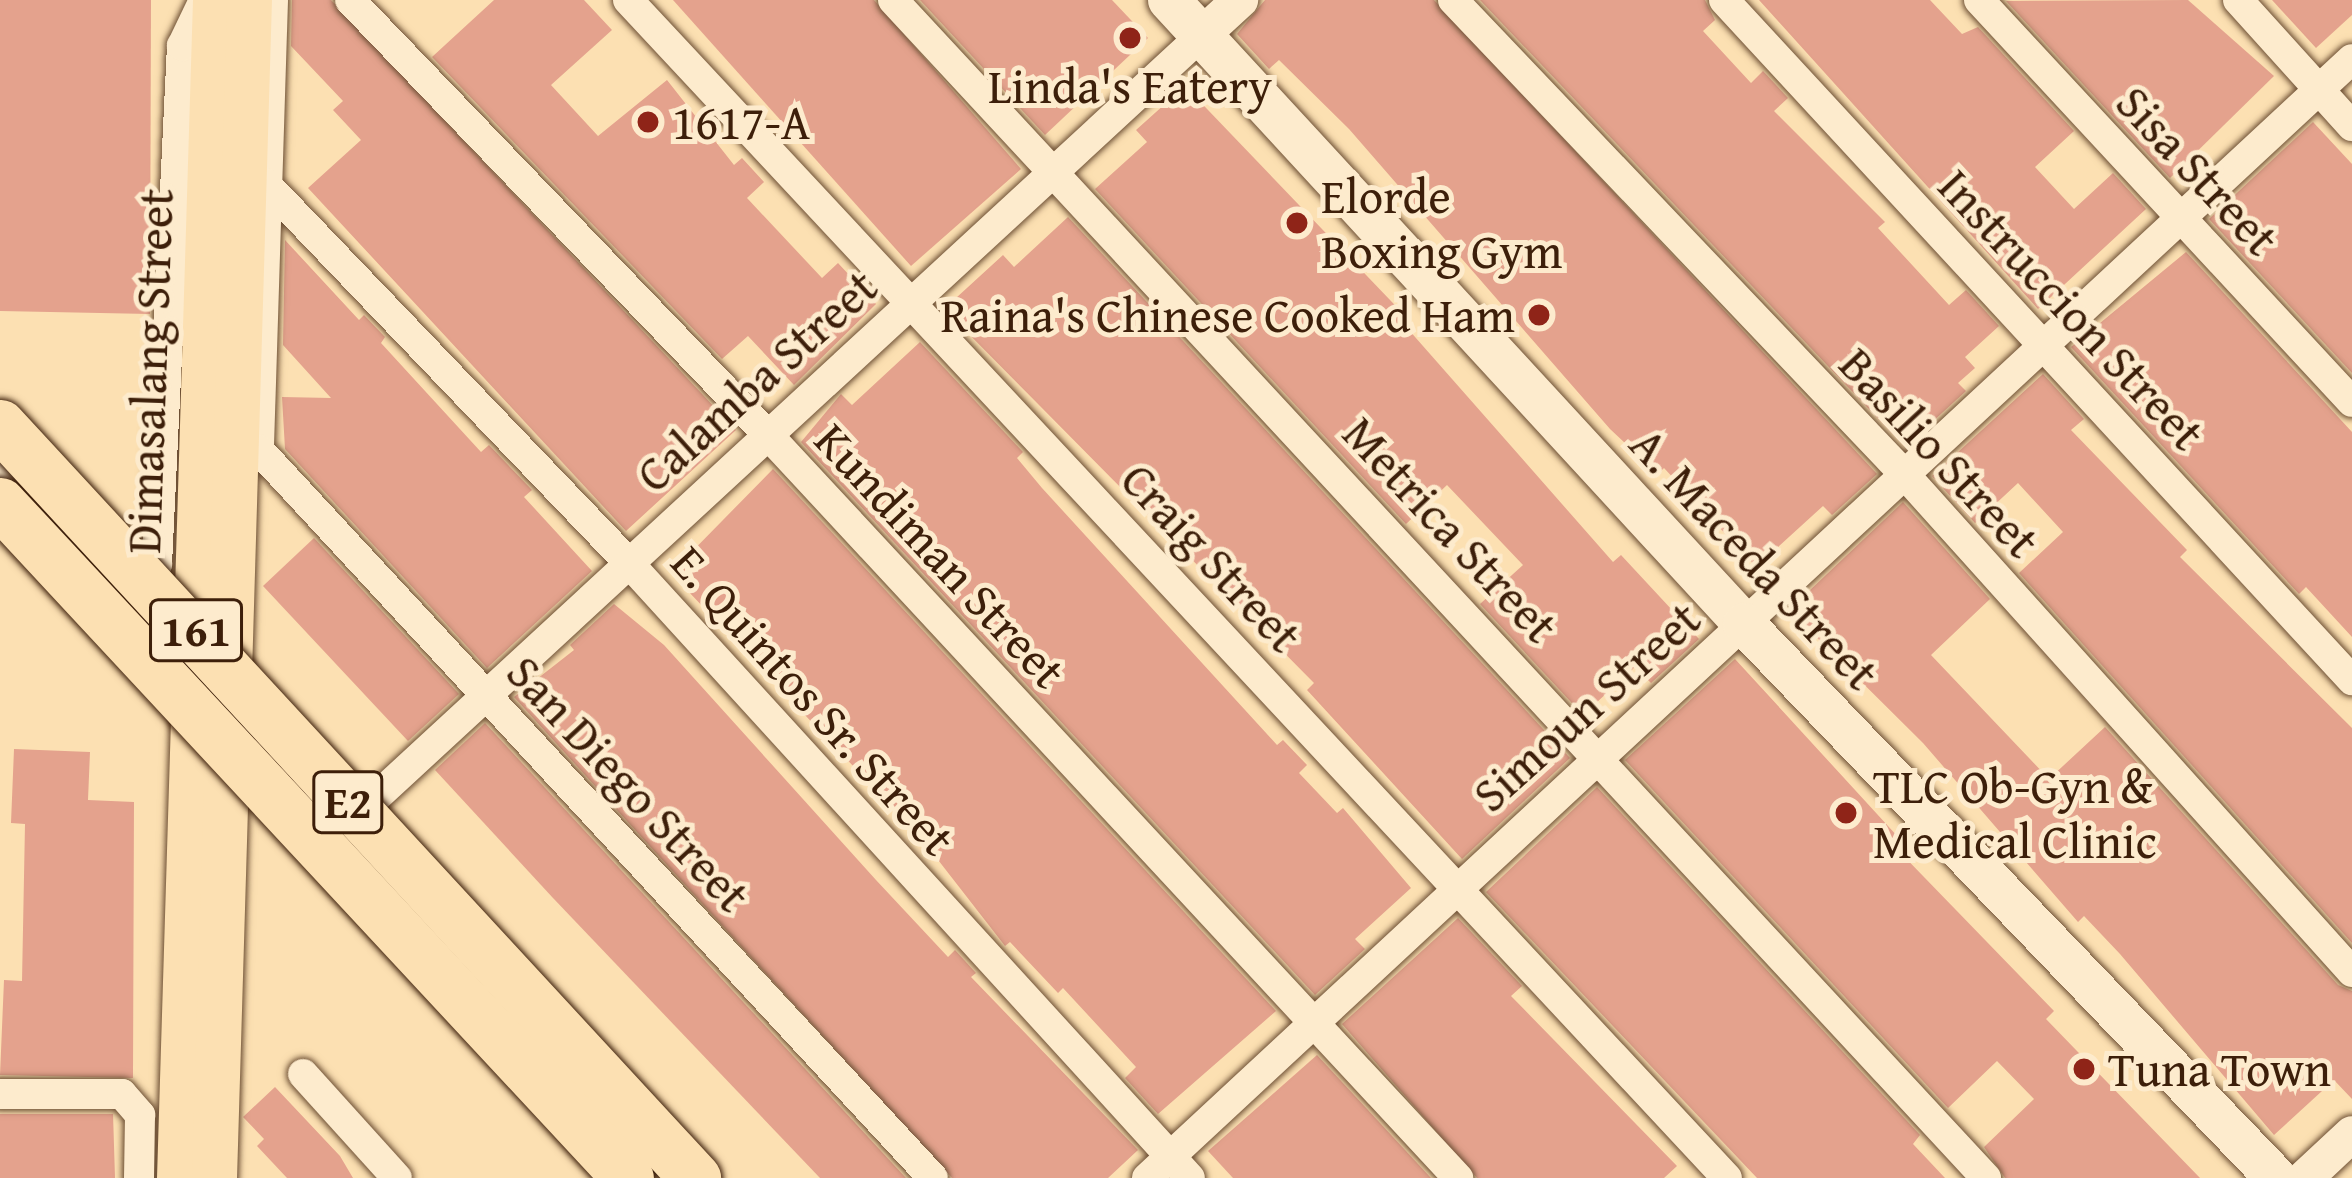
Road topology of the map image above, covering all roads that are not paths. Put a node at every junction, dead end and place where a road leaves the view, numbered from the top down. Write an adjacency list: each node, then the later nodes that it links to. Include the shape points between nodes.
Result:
1 (204, 0): 27 (street, Dimasalang Street, via 182,46 158,564 124,598)
2 (215, 0): 16 (main road, Dimasalang Street / 161)
3 (249, 0): 16 (main road, Dimasalang Street / 161)
4 (273, 0): 20 (street)
5 (350, 0): 26 (street, Kundiman Street)
6 (628, 0): 22 (street, Craig Street)
7 (893, 0): 19 (street, Metrica Street)
8 (1168, 0): 14 (main road, A. Maceda Street)
9 (1240, 0): 14 (street, Calamba Street)
10 (1453, 0): 28 (street, Basilio Street)
11 (1724, 0): 23 (street, Instruccion Street)
12 (1979, 0): 21 (street, Sisa Street)
13 (2238, 0): 17 (street)
14 (1202, 35): 19 (street, Calamba Street); 31 (main road, A. Maceda Street)
15 (2352, 59): 17 (street, Simoun Street)
16 (230, 86): 44 (main road, Dimasalang Street / 161, bridge); 45 (main road, Dimasalang Street / 161, bridge)
17 (2318, 91): 18 (street); 21 (street, Simoun Street)
18 (2352, 127)
19 (1052, 169): 22 (street, Calamba Street); 34 (street, Metrica Street)
20 (266, 184): 30 (street, E. Quintos Sr. Street); 33 (street, San Diego Street, via 259,450)
21 (2183, 219): 23 (street, Simoun Street); 24 (street, Sisa Street)
22 (914, 303): 26 (street, Calamba Street); 36 (street, Craig Street)
23 (2048, 347): 28 (street, Simoun Street); 32 (street, Instruccion Street)
24 (2352, 402)
25 (0, 425): 48 (highway, E2, bridge)
26 (769, 436): 30 (street, Calamba Street); 38 (street, Kundiman Street)
27 (0, 465)
28 (1906, 476): 31 (street, Simoun Street); 37 (street, Basilio Street)
29 (0, 503): 47 (highway, E2, bridge)
30 (627, 561): 33 (street, Calamba Street); 42 (street, E. Quintos Sr. Street)
31 (1744, 624): 34 (street, Simoun Street); 53 (main road, A. Maceda Street)
32 (2352, 680)
33 (488, 697): 35 (street, Calamba Street); 49 (street, San Diego Street)
34 (1598, 752): 36 (street, Simoun Street); 52 (street, Metrica Street)
35 (338, 832)
36 (1456, 886): 38 (street, Simoun Street); 51 (street, Craig Street)
37 (2352, 972)
38 (1315, 1024): 42 (street, Simoun Street); 50 (street, Kundiman Street)
39 (303, 1074): 46 (street)
40 (0, 1094): 43 (street, via 122,1094 140,1115)
41 (2352, 1134): 54 (street)
42 (1169, 1171)
43 (139, 1178)
44 (179, 1178)
45 (214, 1178)
46 (397, 1178)
47 (628, 1178)
48 (695, 1178)
49 (934, 1178)
50 (1458, 1178)
51 (1726, 1178)
52 (1986, 1178)
53 (2276, 1178)
54 (2305, 1178)

